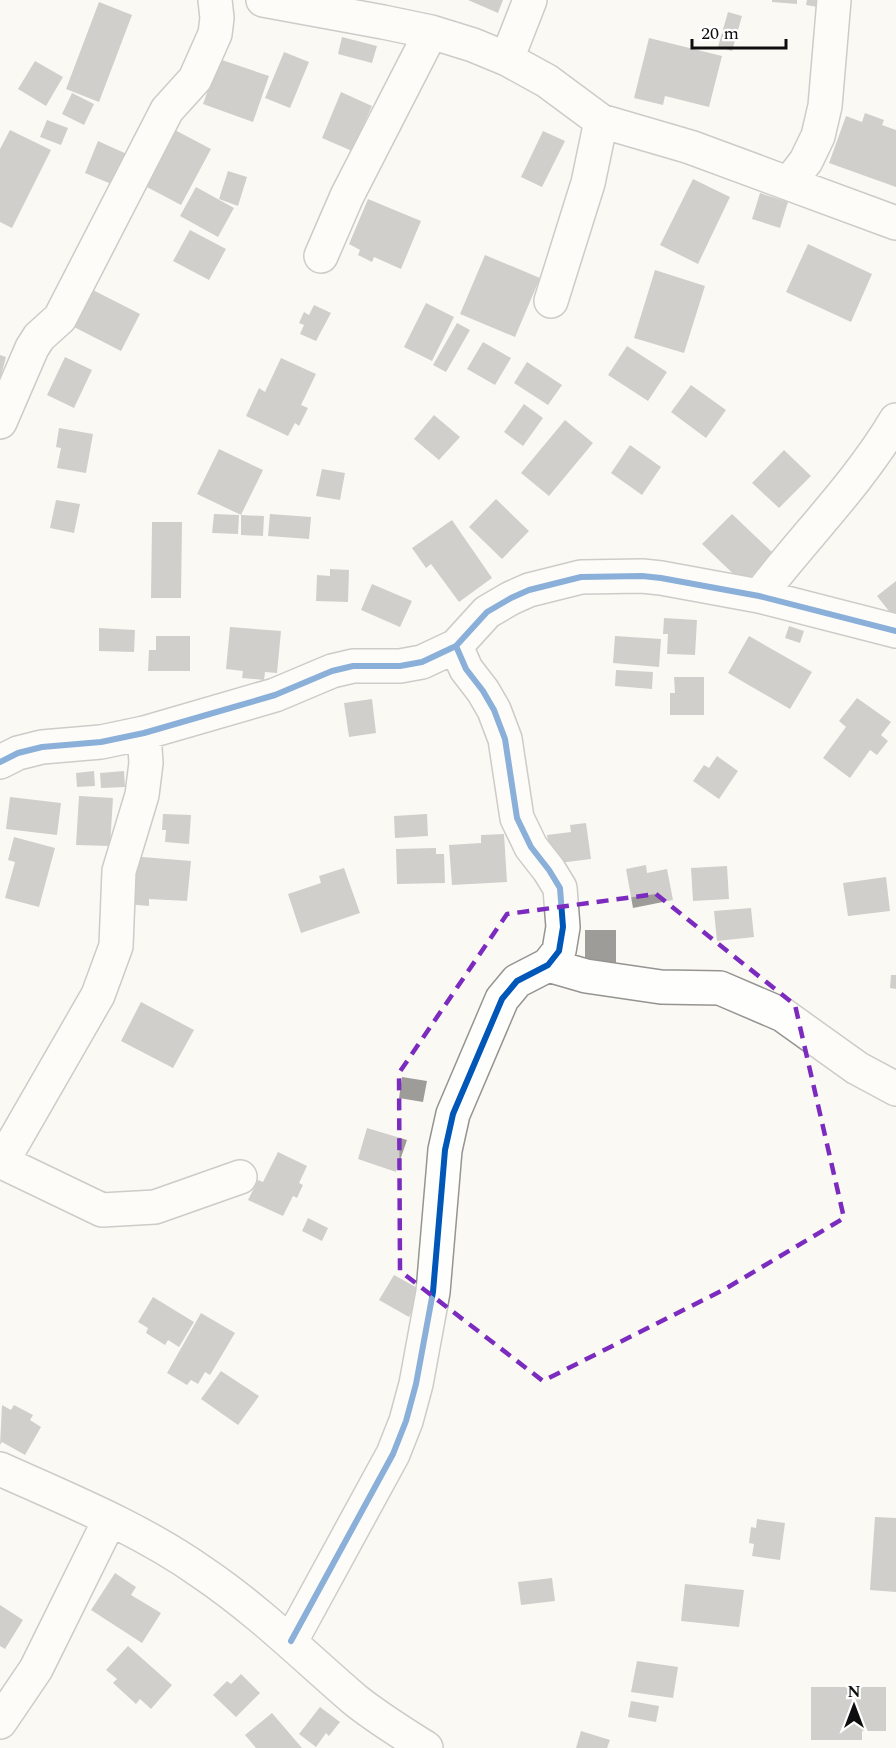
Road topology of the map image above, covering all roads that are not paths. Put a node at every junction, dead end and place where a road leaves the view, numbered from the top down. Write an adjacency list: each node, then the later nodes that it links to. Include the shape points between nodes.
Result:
1 (215, 0): 13 (street, via 215,34 195,80 167,110 60,318 32,348)
2 (263, 0): 5 (street)
3 (530, 0): 6 (street)
4 (834, 0): 8 (street, via 825,106 818,136)
5 (431, 32): 6 (street); 10 (street, via 347,196)
6 (507, 58): 7 (street, via 547,81)
7 (601, 121): 8 (street, via 690,147); 11 (street, via 588,183)
8 (789, 183): 9 (street)
9 (896, 223)
10 (321, 256)
11 (551, 301)
12 (896, 420): 14 (street, via 848,490)
13 (0, 422)
14 (759, 596): 15 (street); 16 (street, via 642,576 582,577 511,598 487,612)
15 (896, 631)
16 (456, 646): 17 (street, via 422,662 332,671 275,695); 19 (street, via 466,669 494,710 505,739 517,818 531,847 560,888 563,927 559,951)
17 (144, 733): 18 (street, via 101,742 42,747); 21 (street, via 142,795 119,871 116,946 98,995)
18 (0, 762)
19 (548, 965): 20 (street, via 586,976 662,987 720,988 783,1015 857,1068); 25 (street, via 517,981 502,999 453,1114 445,1150 433,1292 406,1421 393,1454)
20 (896, 1089)
21 (1, 1161): 22 (street, via 102,1210 155,1207)
22 (240, 1176)
23 (0, 1469): 24 (street)
24 (110, 1519): 25 (street, via 203,1572); 26 (street, via 36,1669)
25 (291, 1641): 27 (street, via 356,1701)
26 (0, 1722)
27 (426, 1748)

